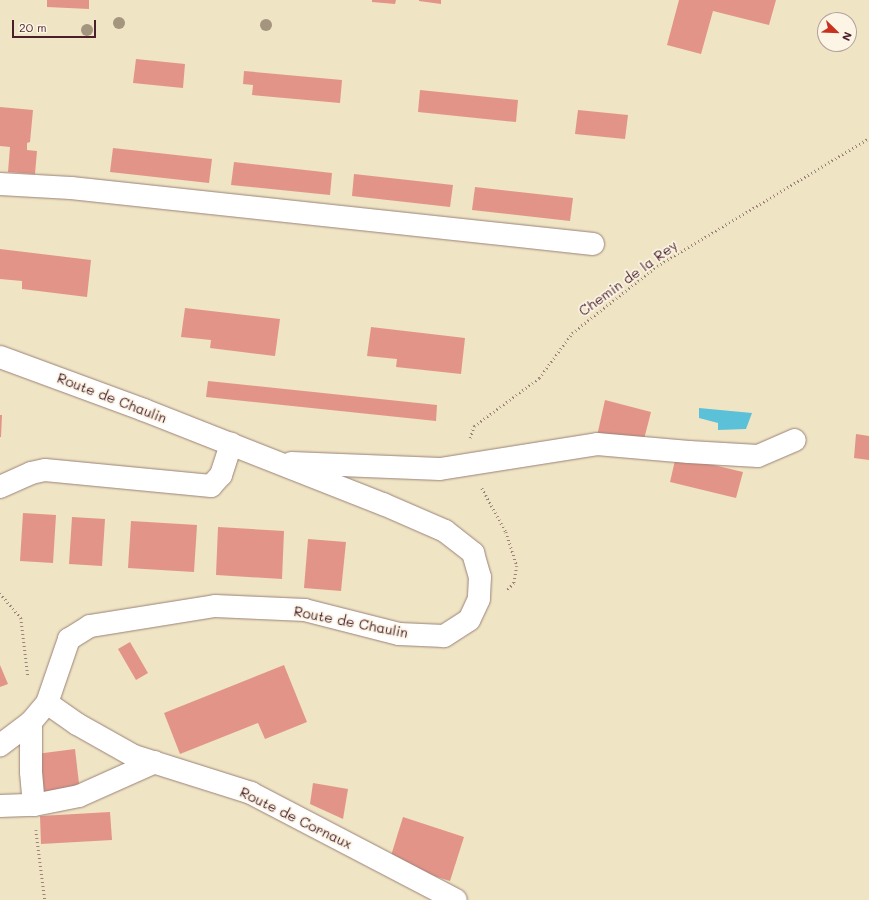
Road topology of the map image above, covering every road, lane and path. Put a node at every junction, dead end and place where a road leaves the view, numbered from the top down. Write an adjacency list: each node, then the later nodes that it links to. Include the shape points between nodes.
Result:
1 (869, 138): 8 (path, Chemin de la Rey, via 656,266 572,333 539,378 474,426 467,449)
2 (0, 184): 3 (street, via 71,188)
3 (593, 244)
4 (0, 357): 6 (street, Route de Chaulin)
5 (795, 440): 8 (street, via 758,456 597,444)
6 (231, 444): 7 (street, Route de Chaulin); 9 (street, via 221,475 211,486 45,470 31,472)
7 (278, 462): 8 (street, via 440,469); 12 (street, Route de Chaulin, via 445,531 473,553 480,577 479,599 469,620 444,636 398,634 305,610 215,606 90,626 69,639)
8 (470, 464)
9 (0, 487)
10 (0, 593): 11 (path, via 21,618)
11 (29, 678)
12 (47, 703): 13 (street, Route de Chaulin); 15 (street, Route de Cornaux, via 71,721 134,756)
13 (31, 722): 14 (street, Route de Chaulin); 16 (street, via 30,772)
14 (0, 745)
15 (155, 762): 16 (street, via 79,796); 19 (street, Route de Cornaux, via 251,793)
16 (34, 805): 17 (street); 18 (path)
17 (0, 806)
18 (45, 900)
19 (456, 900)

